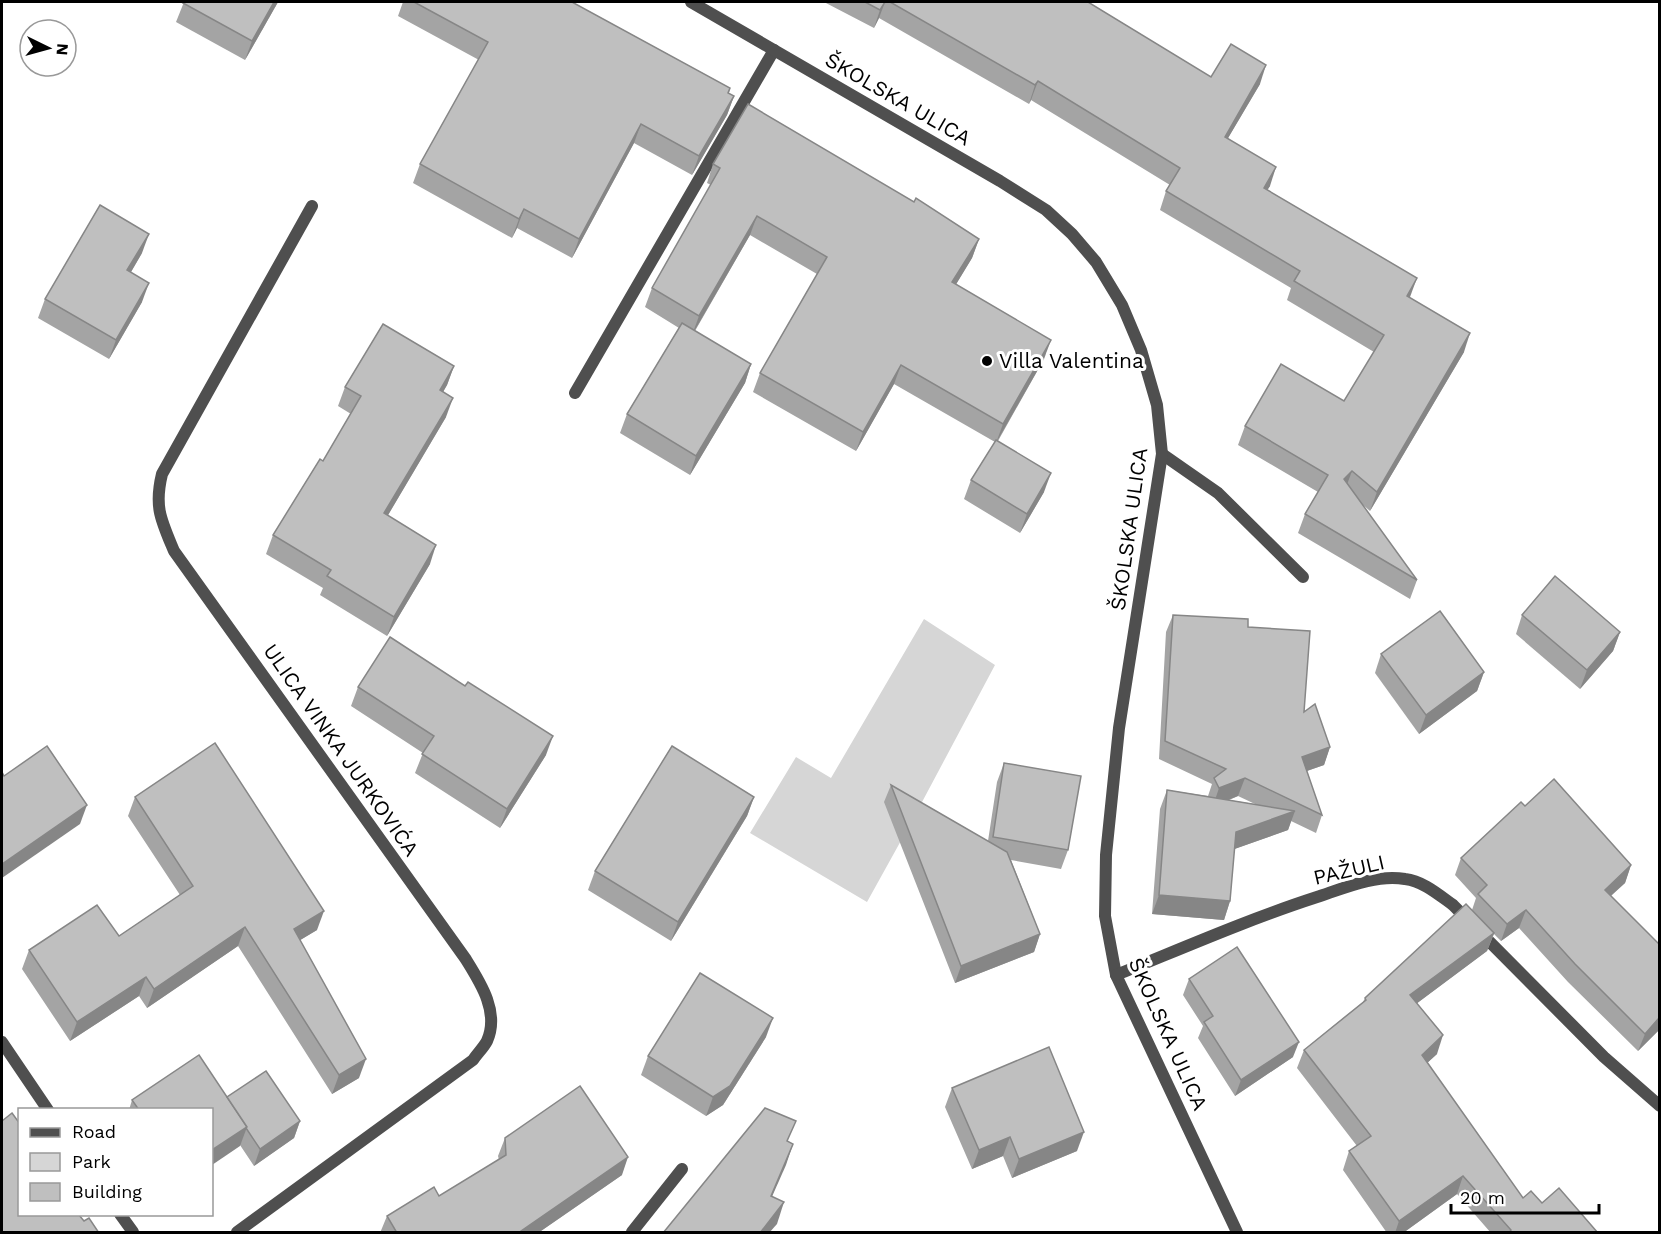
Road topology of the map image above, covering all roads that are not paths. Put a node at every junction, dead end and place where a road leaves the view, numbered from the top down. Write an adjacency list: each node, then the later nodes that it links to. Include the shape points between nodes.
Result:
1 (691, 2): 2 (street, ŠKOLSKA ULICA)
2 (774, 50): 4 (street); 5 (street, ŠKOLSKA ULICA, via 1000,181 1046,210 1072,234 1122,305 1137,341 1157,405)
3 (312, 206): 14 (street, ULICA VINKA JURKOVIĆA, via 162,474 157,495 160,520 174,551 465,958 482,985 492,1023 487,1042 473,1060)
4 (575, 393)
5 (1162, 454): 6 (street, via 1218,493); 7 (street, ŠKOLSKA ULICA, via 1119,728 1108,826 1105,916)
6 (1303, 578)
7 (1116, 975): 9 (street, PAŽULI, via 1275,910 1385,878 1407,879 1453,905 1604,1057); 16 (street, ŠKOLSKA ULICA)
8 (2, 1042): 10 (street)
9 (1659, 1106)
10 (47, 1108)
11 (682, 1169): 15 (street)
12 (121, 1216): 13 (street)
13 (133, 1233)
14 (237, 1233)
15 (632, 1233)
16 (1237, 1233)

